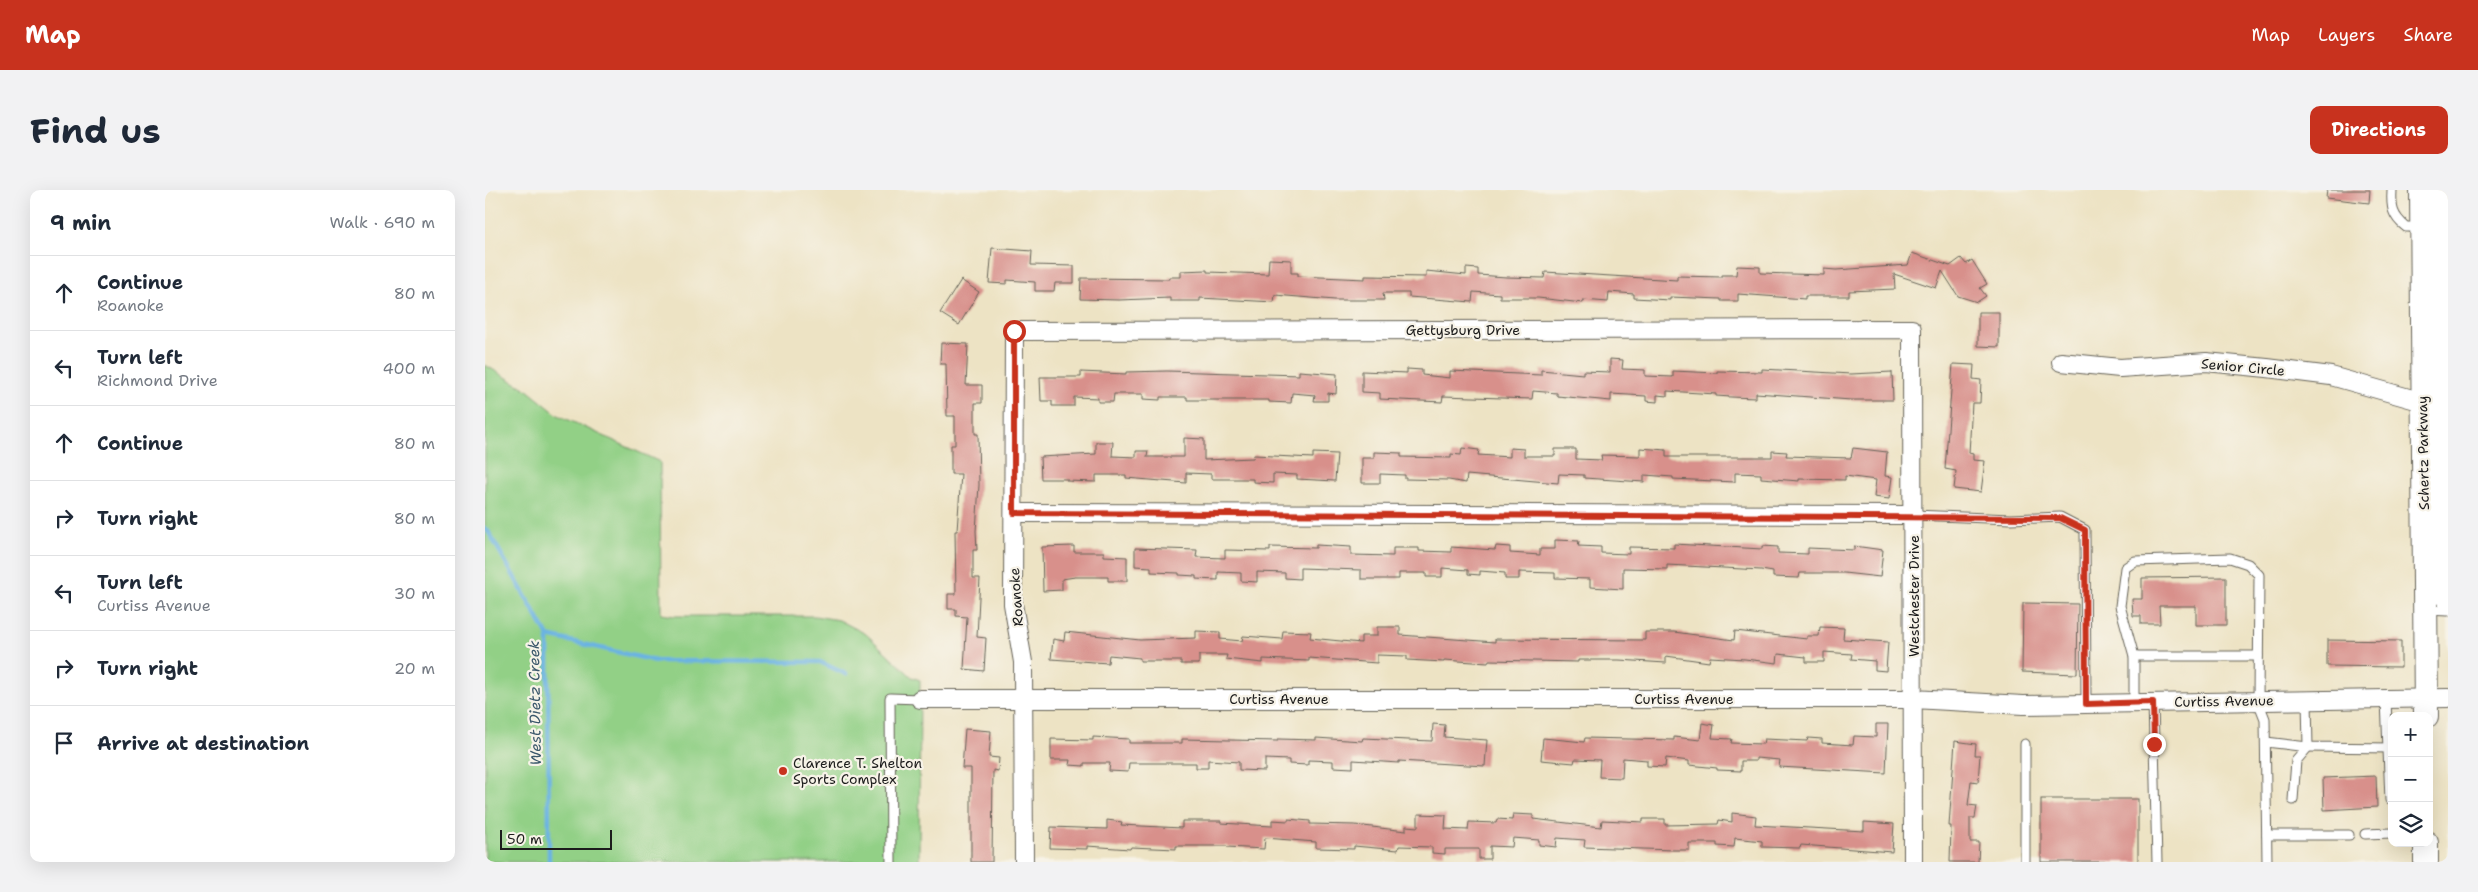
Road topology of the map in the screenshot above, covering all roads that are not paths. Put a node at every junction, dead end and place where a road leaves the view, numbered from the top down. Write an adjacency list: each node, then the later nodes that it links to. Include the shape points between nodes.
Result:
1 (2392, 190): 4 (lane, via 2391,206 2395,218 2406,227)
2 (2422, 190): 4 (main road, Schertz Parkway)
3 (2445, 190): 4 (main road, Schertz Parkway)
4 (2438, 226): 8 (main road, Schertz Parkway); 9 (main road, Schertz Parkway)
5 (1913, 329): 6 (street, Gettysburg Drive); 11 (street, Westchester Drive)
6 (1014, 331): 10 (street, Roanoke)
7 (2061, 362): 8 (street, Senior Circle, via 2120,368 2206,362 2267,368 2331,376)
8 (2423, 402): 9 (street); 12 (main road, Schertz Parkway)
9 (2447, 419): 12 (main road, Schertz Parkway)
10 (1014, 513): 11 (street); 18 (street, Roanoke, via 1013,604 1023,662)
11 (1914, 515): 19 (street, Westchester Drive); 26 (lane, via 2060,518 2085,530)
12 (2440, 541): 13 (main road, Schertz Parkway); 15 (main road, Schertz Parkway)
13 (2448, 583): 14 (main road, Schertz Parkway)
14 (2448, 598)
15 (2436, 610): 27 (main road, Schertz Parkway)
16 (2134, 656): 17 (lane); 17 (lane, via 2120,606 2125,568 2135,561 2230,558 2248,564 2259,575); 24 (lane)
17 (2258, 656): 23 (lane)
18 (1024, 698): 19 (street, Curtiss Avenue); 20 (street, Curtiss Avenue); 40 (street, Roanoke)
19 (1913, 698): 26 (street, Curtiss Avenue, via 2023,705); 41 (street, Westchester Drive)
20 (920, 699): 39 (lane, via 890,698)
21 (2386, 699): 22 (street, Curtiss Avenue); 27 (street, Curtiss Avenue); 28 (lane)
22 (2307, 700): 23 (street, Curtiss Avenue); 31 (lane)
23 (2258, 701): 25 (street, Curtiss Avenue); 29 (lane, via 2265,719)
24 (2134, 702): 25 (street, Curtiss Avenue); 26 (street, Curtiss Avenue)
25 (2153, 702): 43 (lane)
26 (2086, 704)
27 (2433, 704)
28 (2388, 724)
29 (2266, 742): 31 (lane); 36 (lane)
30 (2025, 744): 42 (lane)
31 (2308, 747): 32 (lane); 33 (lane, via 2296,761)
32 (2388, 748)
33 (2293, 800)
34 (2388, 833): 35 (lane)
35 (2365, 834)
36 (2267, 835): 37 (lane); 44 (lane)
37 (2349, 835)
38 (2426, 847): 45 (main road)
39 (891, 862)
40 (1024, 862)
41 (1913, 862)
42 (2025, 862)
43 (2157, 862)
44 (2267, 862)
45 (2426, 862)

